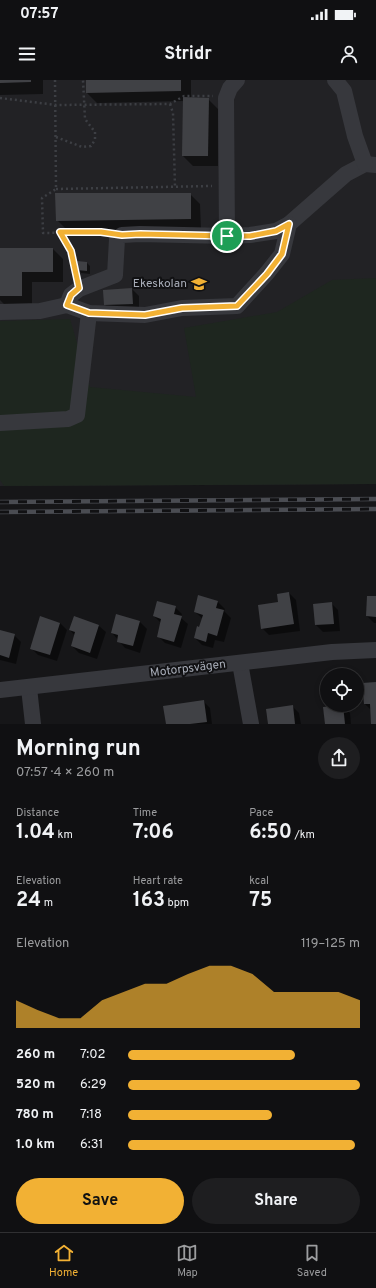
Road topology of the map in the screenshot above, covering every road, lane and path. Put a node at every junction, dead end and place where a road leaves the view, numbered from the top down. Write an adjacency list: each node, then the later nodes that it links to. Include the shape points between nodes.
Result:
1 (55, 80): 9 (path)
2 (83, 80): 7 (path)
3 (237, 80): 5 (street)
4 (335, 80): 11 (street, via 344,91 355,136)
5 (227, 96): 8 (path, via 184,96); 12 (street)
6 (0, 98): 9 (path)
7 (83, 104): 8 (path); 9 (path); 10 (path, via 84,119 95,132 95,140 91,146 82,147)
8 (170, 104): 13 (path, via 173,113)
9 (56, 105): 10 (path)
10 (56, 137): 14 (path)
11 (371, 165): 15 (street, via 346,174)
12 (226, 186): 13 (path); 18 (street)
13 (175, 187): 14 (path)
14 (56, 189): 16 (path, via 42,198 43,233)
15 (289, 224): 18 (street, via 276,231 250,236); 22 (street, via 282,254 237,306 182,308 145,315)
16 (60, 232): 17 (path); 19 (path, via 71,251)
17 (122, 235): 18 (street); 19 (street, via 117,239 115,275)
18 (227, 236)
19 (79, 288): 20 (street, via 71,295)
20 (67, 305): 21 (street, via 40,311); 22 (street)
21 (0, 312)
22 (89, 313): 23 (street, via 77,415 68,419)
23 (0, 423)
24 (376, 650): 25 (street, Motorpsvägen, via 332,652)
25 (240, 663): 26 (street, Motorpsvägen); 29 (street)
26 (29, 688): 27 (street, Motorpsvägen); 28 (street)
27 (0, 690)
28 (33, 724)
29 (251, 724)

